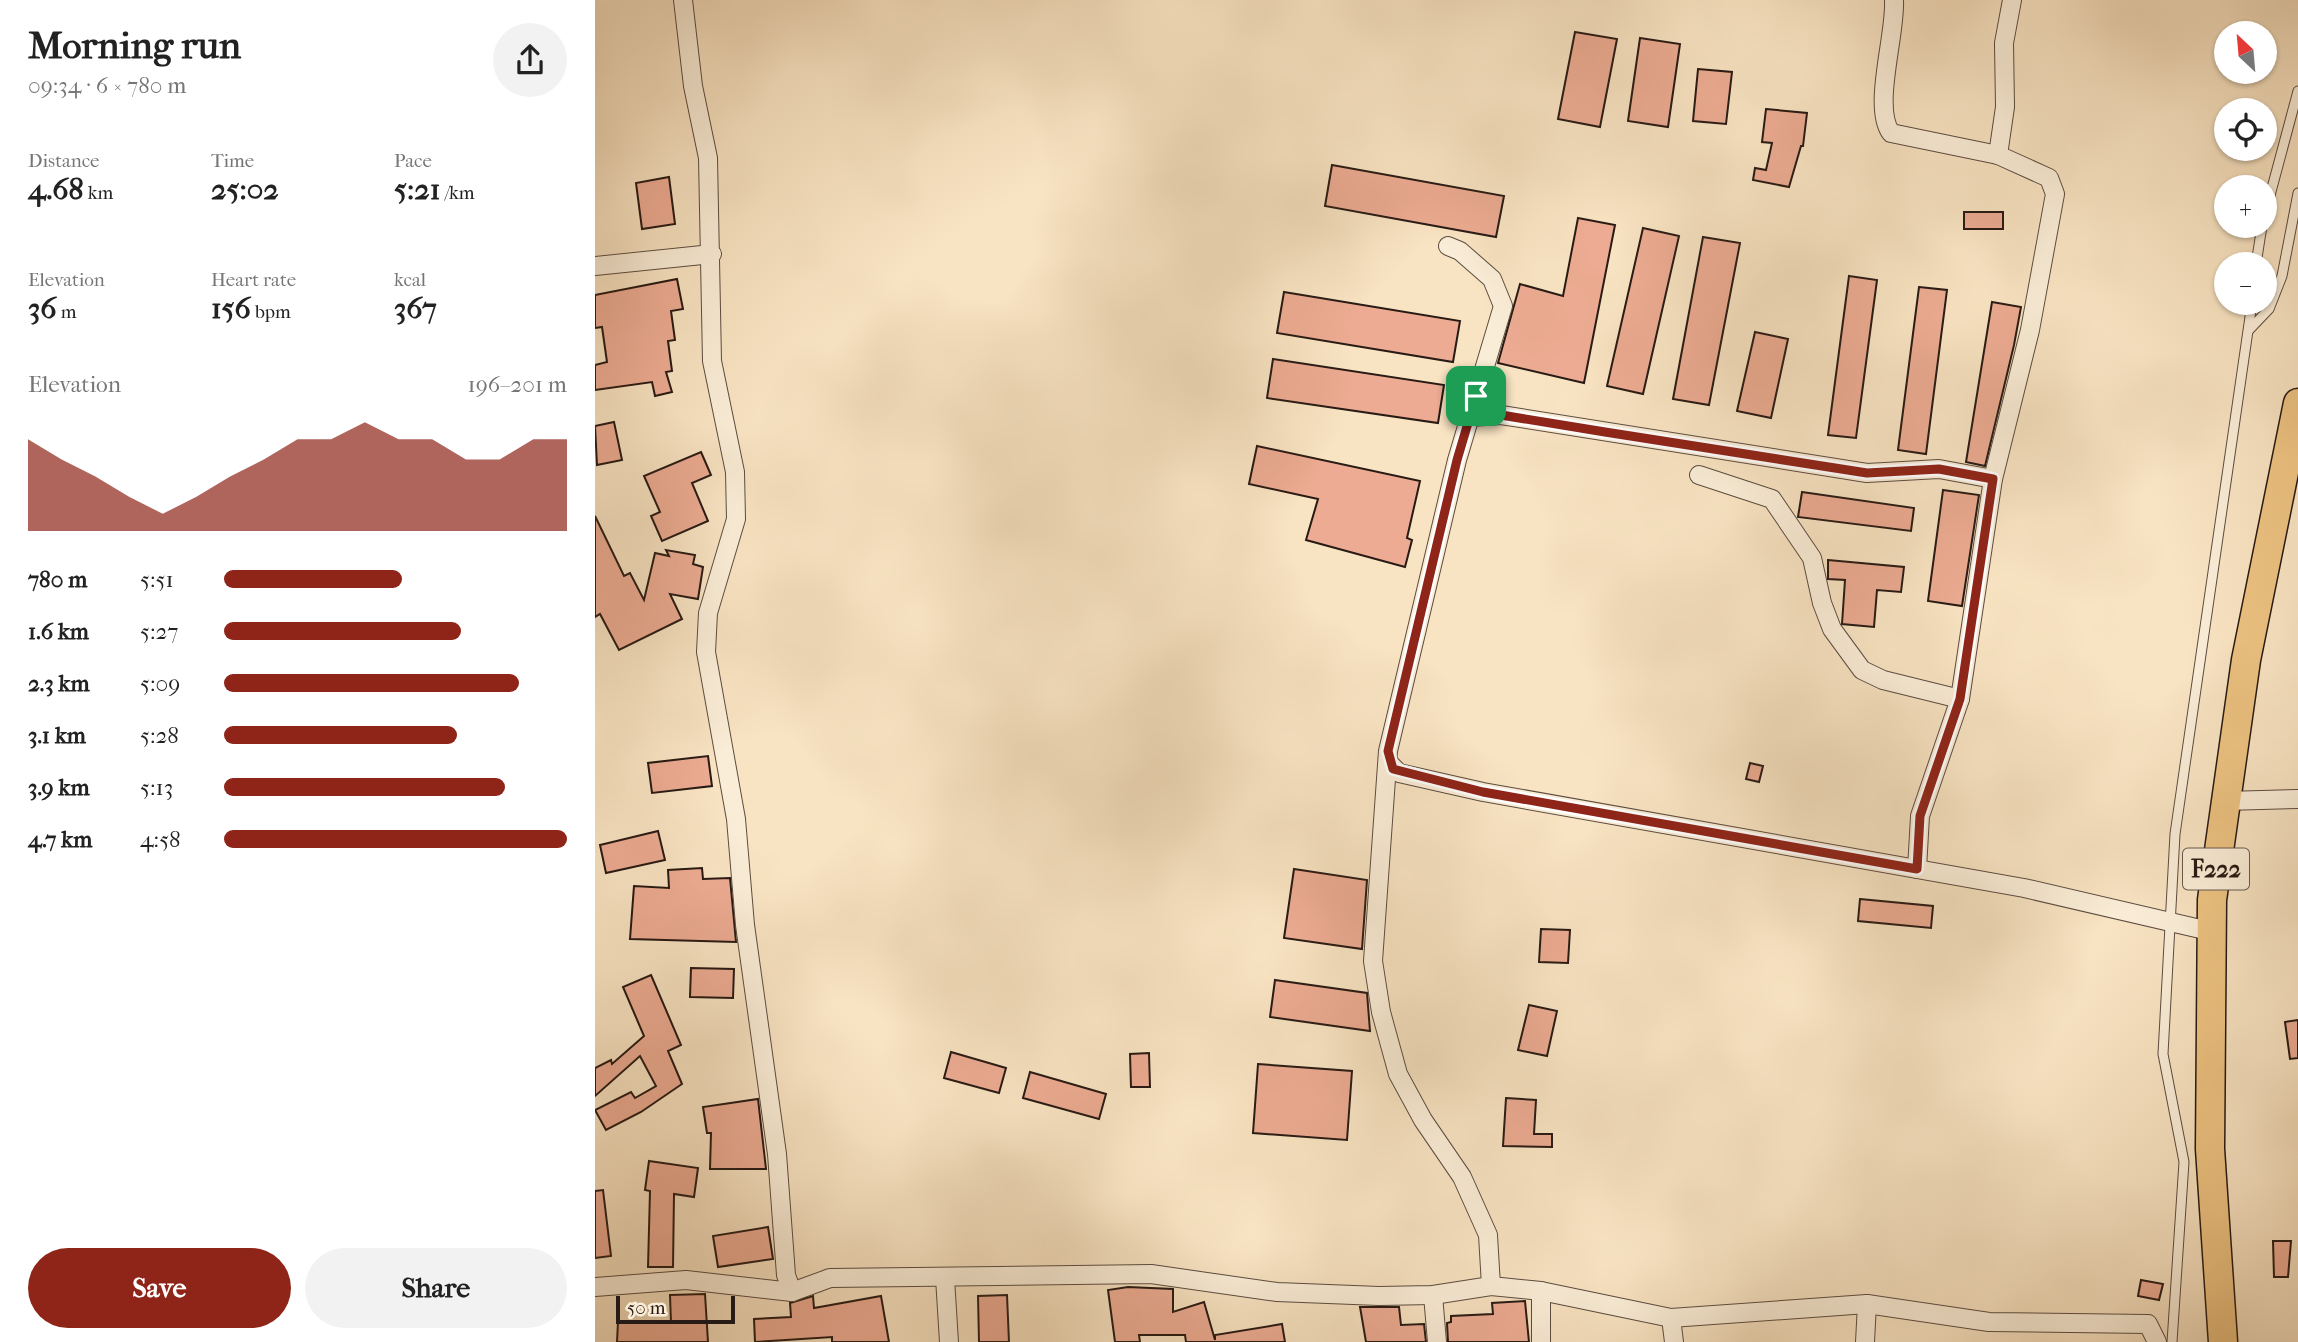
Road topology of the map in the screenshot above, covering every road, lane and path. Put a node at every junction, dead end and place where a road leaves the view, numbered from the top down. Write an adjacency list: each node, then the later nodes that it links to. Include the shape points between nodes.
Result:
1 (683, 0): 9 (street, via 693,86 708,158)
2 (1894, 0): 5 (street, via 1883,107 1886,126 1901,136)
3 (2012, 0): 5 (street, via 2004,43 2005,107)
4 (2298, 91): 6 (lane)
5 (1998, 155): 18 (street, via 2049,178 2055,194 2031,330)
6 (2275, 175)
7 (2298, 193): 12 (lane, via 2282,276 2269,309)
8 (1448, 246): 13 (street, via 1492,279 1502,298)
9 (712, 254): 10 (street); 29 (street, via 708,280 712,361 735,472 736,519 708,613 706,652 736,819 745,925 777,1154 786,1275)
10 (595, 266)
11 (2251, 315): 12 (lane)
12 (2249, 330): 24 (lane, via 2175,834)
13 (1476, 396): 15 (street); 16 (street)
14 (2298, 402): 22 (main road, F222, via 2246,660)
15 (1501, 415): 16 (street); 18 (street, via 1867,473 1939,469)
16 (1470, 417): 20 (street, via 1388,751)
17 (1699, 475): 19 (street, via 1772,499 1812,558 1832,629 1862,670 1883,680)
18 (1993, 479): 19 (street)
19 (1960, 699): 23 (street, via 1920,816)
20 (1390, 764): 23 (street, via 1399,773 1483,792); 27 (street, via 1373,961 1381,1012 1398,1074 1462,1177 1490,1240)
21 (2298, 799): 22 (street)
22 (2225, 801): 25 (main road, F222)
23 (1917, 869): 24 (street)
24 (2170, 922): 25 (street); 40 (lane, via 2163,1054 2184,1162)
25 (2209, 931): 41 (main road, F222, via 2210,1149)
26 (945, 1278): 29 (street, via 830,1278); 31 (street, via 1151,1274 1277,1292); 34 (street)
27 (1491, 1286): 30 (street); 31 (street)
28 (595, 1287): 29 (street, via 686,1280)
29 (792, 1292)
30 (1541, 1292): 33 (street); 36 (street)
31 (1433, 1295): 35 (street)
32 (1867, 1304): 33 (street); 38 (street); 39 (street, via 1989,1322 2148,1324)
33 (1671, 1318): 37 (street)
34 (949, 1342)
35 (1437, 1342)
36 (1541, 1342)
37 (1674, 1342)
38 (1865, 1342)
39 (2157, 1342)
40 (2172, 1342)
41 (2223, 1342)

